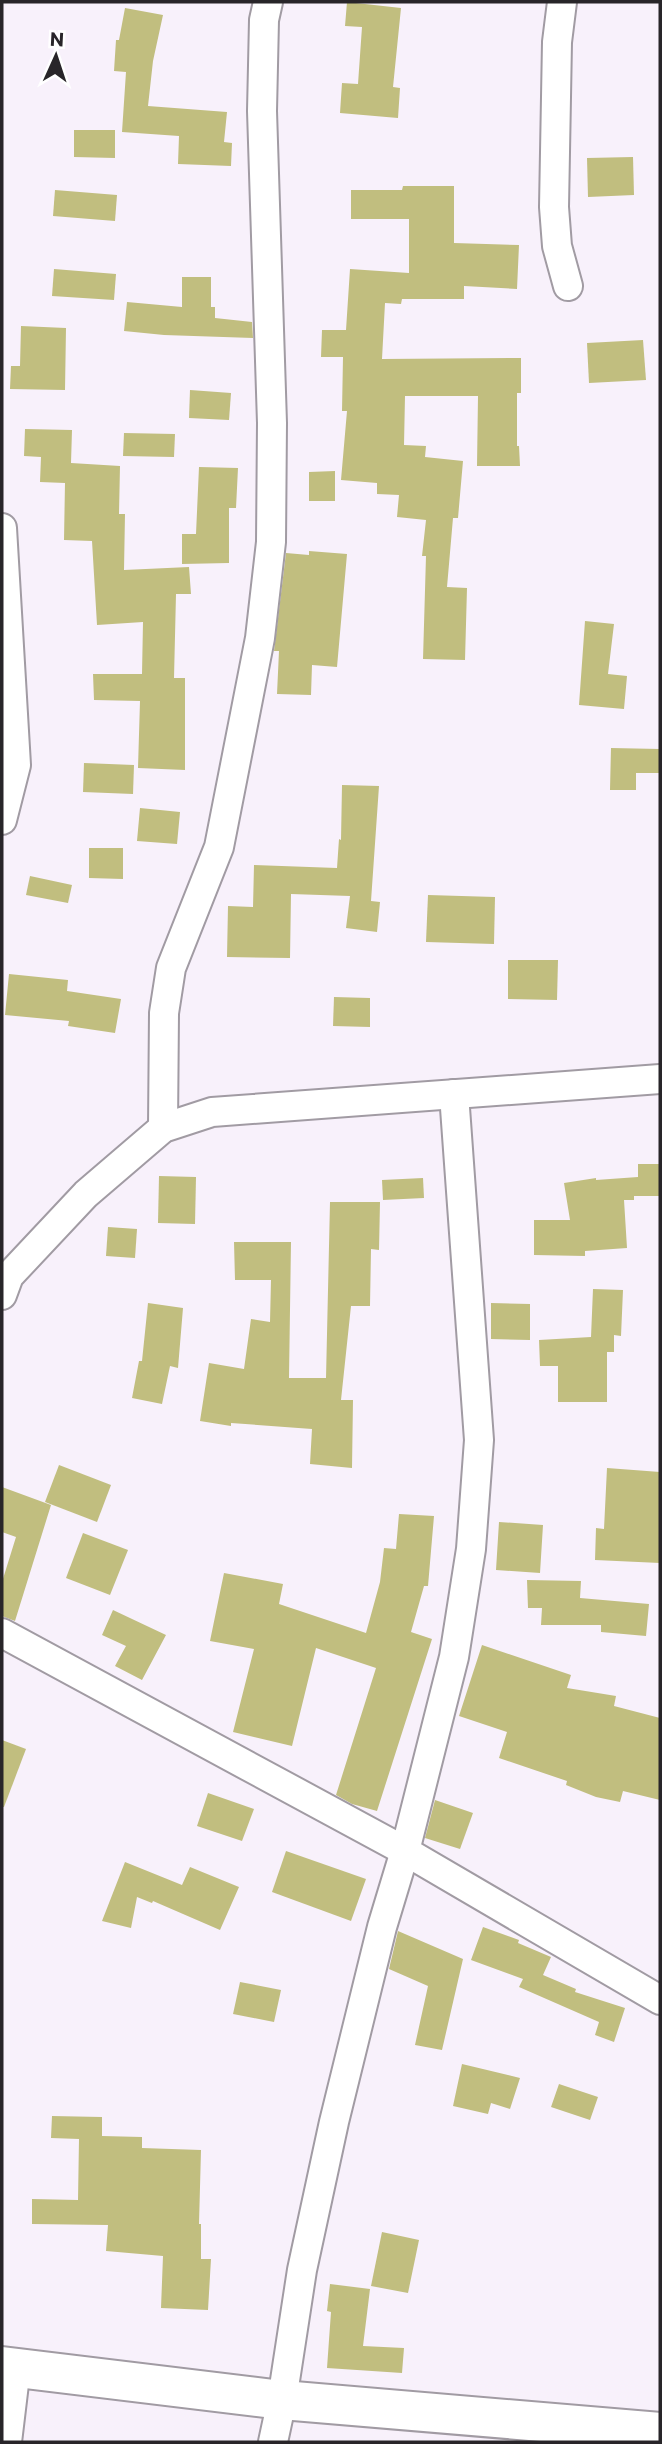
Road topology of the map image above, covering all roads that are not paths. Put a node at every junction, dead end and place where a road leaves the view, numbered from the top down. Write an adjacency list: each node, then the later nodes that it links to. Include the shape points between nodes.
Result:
1 (268, 2): 8 (street, via 262,111 271,542 260,638 219,847 171,968 164,1013)
2 (562, 2): 3 (street, via 554,207 557,246)
3 (568, 286)
4 (2, 528): 5 (street, via 16,765)
5 (2, 820)
6 (660, 1079): 7 (street)
7 (454, 1094): 8 (street, via 212,1112); 11 (street, via 479,1440 471,1549 454,1657)
8 (163, 1128): 9 (street, via 86,1194)
9 (4, 1282)
10 (2, 1633): 11 (street)
11 (405, 1851): 12 (street); 14 (street, via 334,2122 302,2270)
12 (660, 2000)
13 (9, 2366): 14 (street); 16 (street)
14 (282, 2400): 15 (street); 17 (street)
15 (660, 2432)
16 (7, 2442)
17 (272, 2442)

